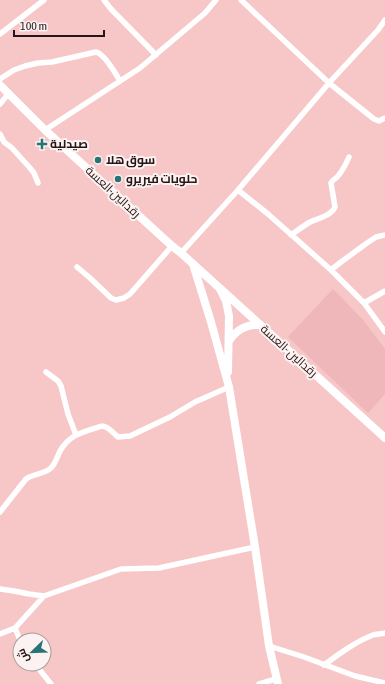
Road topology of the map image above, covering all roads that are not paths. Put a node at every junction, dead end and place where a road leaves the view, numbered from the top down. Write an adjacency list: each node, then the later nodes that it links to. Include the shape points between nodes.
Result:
1 (44, 0): 6 (street)
2 (104, 0): 7 (street)
3 (216, 0): 7 (street, via 205,14)
4 (241, 0): 10 (street)
5 (385, 20): 10 (street)
6 (0, 34)
7 (156, 55): 9 (street)
8 (0, 79): 9 (street, via 14,70 31,64 96,52 101,54)
9 (120, 81): 15 (street)
10 (329, 83): 14 (street, via 374,119 380,121); 19 (street)
11 (0, 85): 12 (street, رقدالين-العسة)
12 (9, 93): 13 (street); 15 (street, رقدالين-العسة)
13 (0, 104)
14 (385, 118)
15 (45, 130): 22 (street, رقدالين-العسة)
16 (0, 134): 18 (street, via 4,142 34,173)
17 (349, 157): 20 (street, via 339,175 331,183 334,210)
18 (38, 183)
19 (238, 190): 20 (street); 23 (street)
20 (290, 235): 26 (street)
21 (385, 236): 26 (street, via 376,237)
22 (172, 246): 23 (street, رقدالين-العسة); 25 (street, via 130,294 116,300)
23 (181, 253): 24 (street, رقدالين-العسة)
24 (193, 264): 27 (street, رقدالين -العسة); 36 (street)
25 (77, 268)
26 (331, 270): 29 (street)
27 (220, 289): 32 (street, رقدالين -العسة); 34 (street, via 229,316)
28 (385, 291): 29 (street)
29 (364, 303): 30 (street)
30 (379, 323): 31 (street); 33 (street)
31 (385, 324)
32 (260, 325): 34 (street, via 245,327); 38 (street, رقدالين -العسة)
33 (385, 332)
34 (228, 342): 36 (street)
35 (46, 372): 37 (street, via 61,386)
36 (229, 386): 37 (street, via 130,436 118,437 105,426); 40 (street)
37 (76, 435): 39 (street, via 65,444 53,466 46,472 29,476)
38 (385, 438)
39 (0, 512)
40 (254, 547): 42 (street, via 159,568 121,569); 47 (street)
41 (0, 589): 42 (street)
42 (44, 596): 43 (street)
43 (15, 628): 44 (street); 46 (street)
44 (17, 632)
45 (385, 633): 48 (street, via 373,635)
46 (0, 634)
47 (269, 646): 48 (street); 50 (street)
48 (324, 665): 51 (street)
49 (42, 672): 52 (street)
50 (277, 682): 53 (street)
51 (385, 683)
52 (51, 684)
53 (259, 684)

